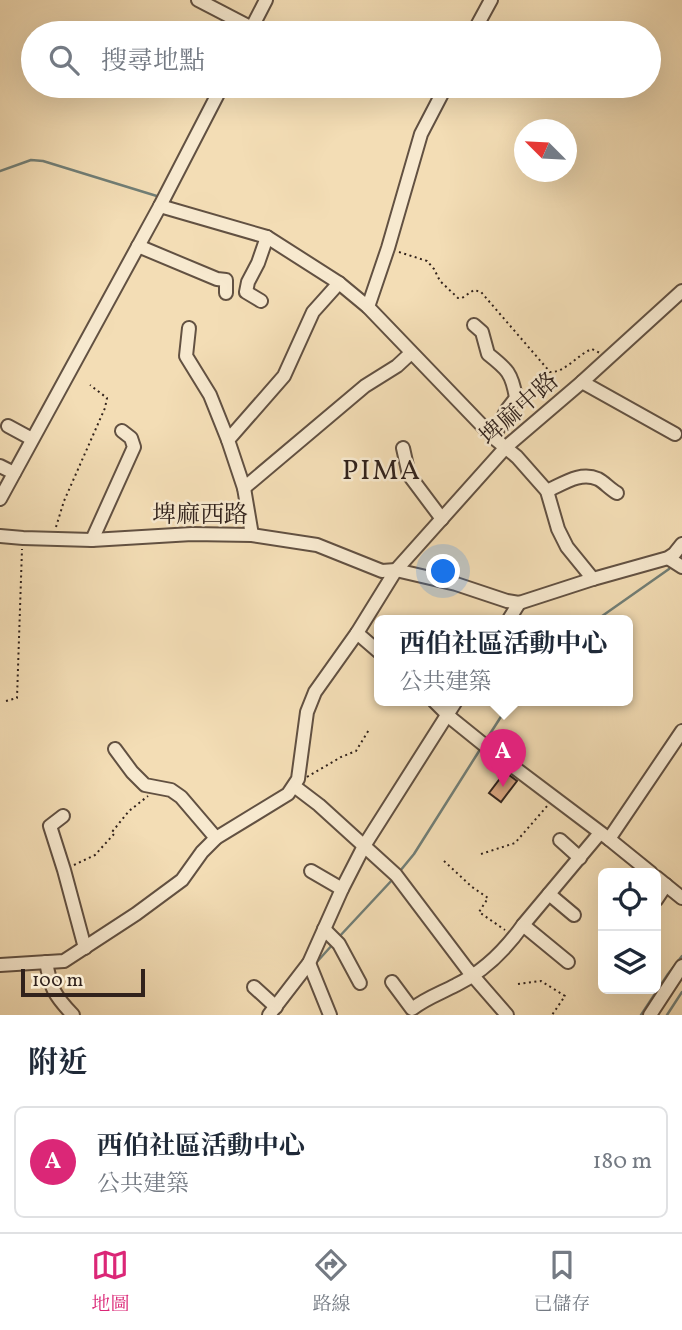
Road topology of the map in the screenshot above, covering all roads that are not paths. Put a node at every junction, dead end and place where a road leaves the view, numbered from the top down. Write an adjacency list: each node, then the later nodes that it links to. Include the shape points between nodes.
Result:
1 (198, 0): 4 (street)
2 (266, 0): 5 (street)
3 (491, 0): 6 (street)
4 (233, 21)
5 (255, 21)
6 (480, 21)
7 (216, 98): 9 (street)
8 (440, 98): 16 (street, via 421,134)
9 (163, 201): 10 (street); 11 (street)
10 (267, 237): 12 (street); 15 (street, via 246,292)
11 (138, 247): 13 (street, via 226,280); 25 (street)
12 (339, 283): 16 (street); 26 (street, via 313,313 284,376)
13 (226, 293)
14 (680, 297): 20 (street, 埤麻中路)
15 (261, 301)
16 (368, 307): 19 (street)
17 (474, 325): 24 (street, via 482,331 488,354 506,368 516,398)
18 (189, 328): 26 (street, via 186,356 210,395)
19 (411, 353): 24 (street); 31 (street)
20 (582, 382): 23 (street); 27 (street, 埤麻中路)
21 (8, 426): 25 (street)
22 (122, 431): 38 (street, via 134,447)
23 (676, 434)
24 (494, 438): 27 (street)
25 (32, 439): 30 (street)
26 (228, 440): 31 (street)
27 (506, 447): 32 (street); 35 (street, 埤麻中路)
28 (402, 448): 35 (street, via 409,475)
29 (0, 466): 30 (street)
30 (14, 473): 34 (street)
31 (244, 488): 36 (street)
32 (547, 491): 33 (street, via 589,476); 43 (street, via 562,538)
33 (617, 493)
34 (1, 495)
35 (442, 519): 42 (street, 埤麻中路)
36 (252, 535): 38 (street, 埤麻西路); 42 (street, 埤麻西路, via 317,545 383,571)
37 (0, 536): 38 (street, 埤麻西路)
38 (92, 540)
39 (682, 544): 40 (street)
40 (668, 558): 41 (street); 43 (street)
41 (682, 567)
42 (396, 570): 44 (street, 埤麻西路); 46 (street, 埤麻中路)
43 (593, 579): 44 (street)
44 (519, 603): 45 (street)
45 (512, 615)
46 (357, 633): 47 (street); 53 (street, 埤麻中路, via 315,692 307,712)
47 (374, 648)
48 (439, 706): 50 (street)
49 (453, 706): 50 (street)
50 (448, 714): 55 (street); 58 (street)
51 (682, 731): 55 (street)
52 (115, 749): 56 (street, via 145,785 181,797)
53 (296, 783): 56 (street, via 288,794); 58 (street)
54 (64, 816): 69 (street, via 50,826)
55 (605, 836): 59 (street); 60 (street)
56 (216, 838): 69 (street, via 182,880)
57 (559, 840): 59 (street)
58 (364, 846): 63 (street); 75 (street, via 396,875)
59 (580, 858): 64 (street)
60 (645, 868)
61 (311, 870): 63 (street)
62 (661, 881): 65 (street)
63 (342, 889): 68 (street)
64 (549, 894): 66 (street); 67 (street)
65 (682, 898)
66 (574, 915)
67 (523, 925): 72 (street); 75 (street, via 497,956)
68 (324, 929): 71 (street); 77 (street, via 339,944)
69 (85, 948): 70 (street, via 64,961)
70 (47, 962): 73 (street); 80 (street, via 51,985)
71 (309, 962): 79 (street); 81 (street)
72 (568, 962)
73 (0, 965)
74 (682, 966): 83 (street)
75 (472, 975): 76 (street, via 412,1009); 82 (street)
76 (393, 982)
77 (360, 983)
78 (254, 988): 79 (street)
79 (272, 1011)
80 (73, 1015)
81 (330, 1015)
82 (507, 1015)
83 (650, 1015)

